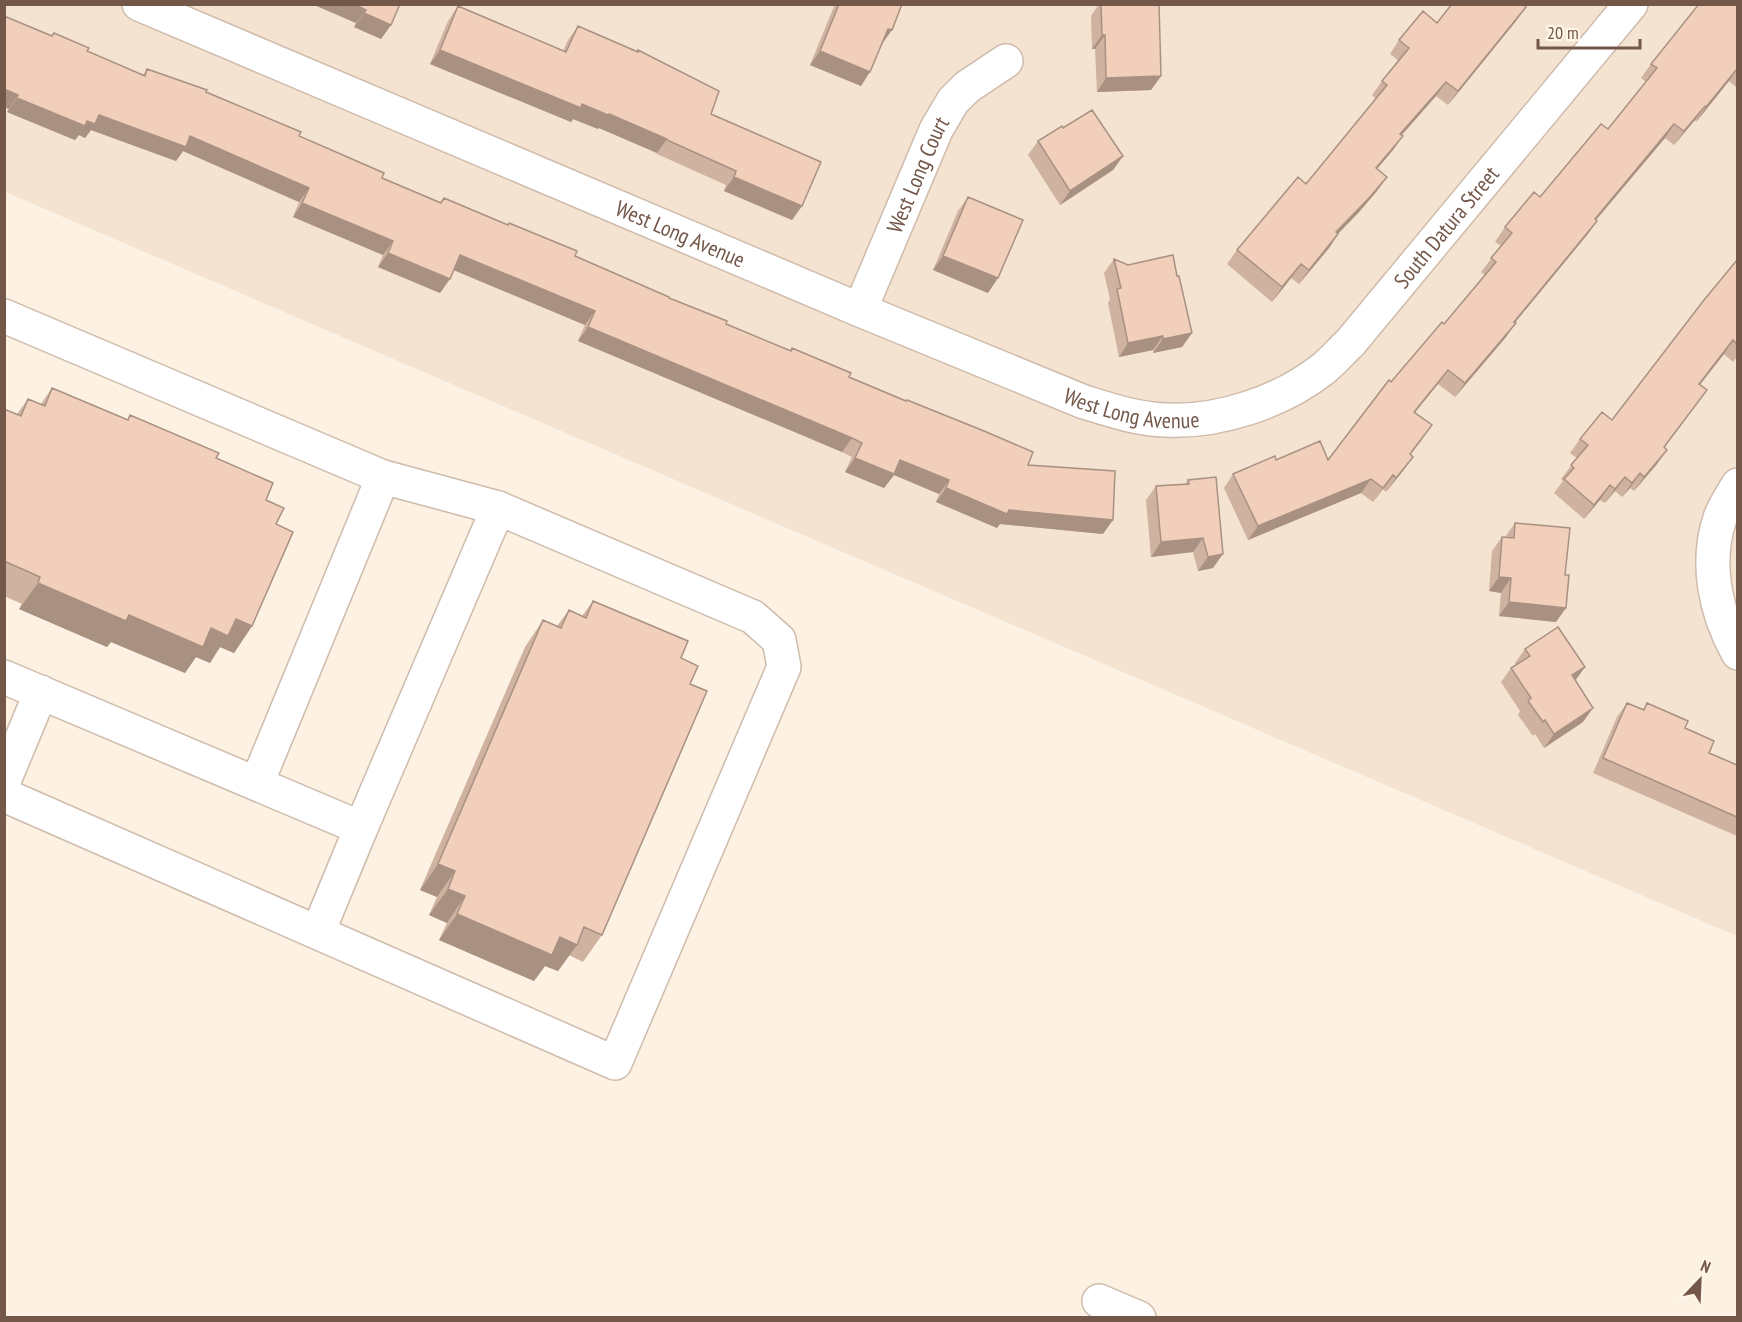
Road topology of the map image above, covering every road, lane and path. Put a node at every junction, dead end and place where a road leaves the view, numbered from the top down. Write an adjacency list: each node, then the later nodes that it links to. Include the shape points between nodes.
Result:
1 (139, 4): 4 (street, West Long Avenue)
2 (1631, 4): 6 (street, South Datura Street, via 1350,343 1323,369 1288,391 1258,406)
3 (1006, 61): 4 (street, West Long Court, via 953,101 936,130)
4 (860, 310): 6 (street, West Long Avenue, via 1115,412 1165,420)
5 (4, 316): 7 (street)
6 (1231, 413)
7 (383, 477): 9 (street); 14 (street)
8 (1737, 485): 10 (street, via 1721,516 1713,562 1717,605)
9 (498, 508): 16 (street); 17 (street, via 753,616 779,640 784,668 780,678 615,1063)
10 (1737, 653)
11 (4, 677): 12 (street)
12 (41, 692): 13 (street); 14 (street)
13 (4, 781)
14 (257, 783): 16 (street)
15 (4, 795): 17 (street)
16 (361, 828): 17 (street)
17 (318, 932)
18 (1099, 1301): 19 (street)
19 (1139, 1317)

